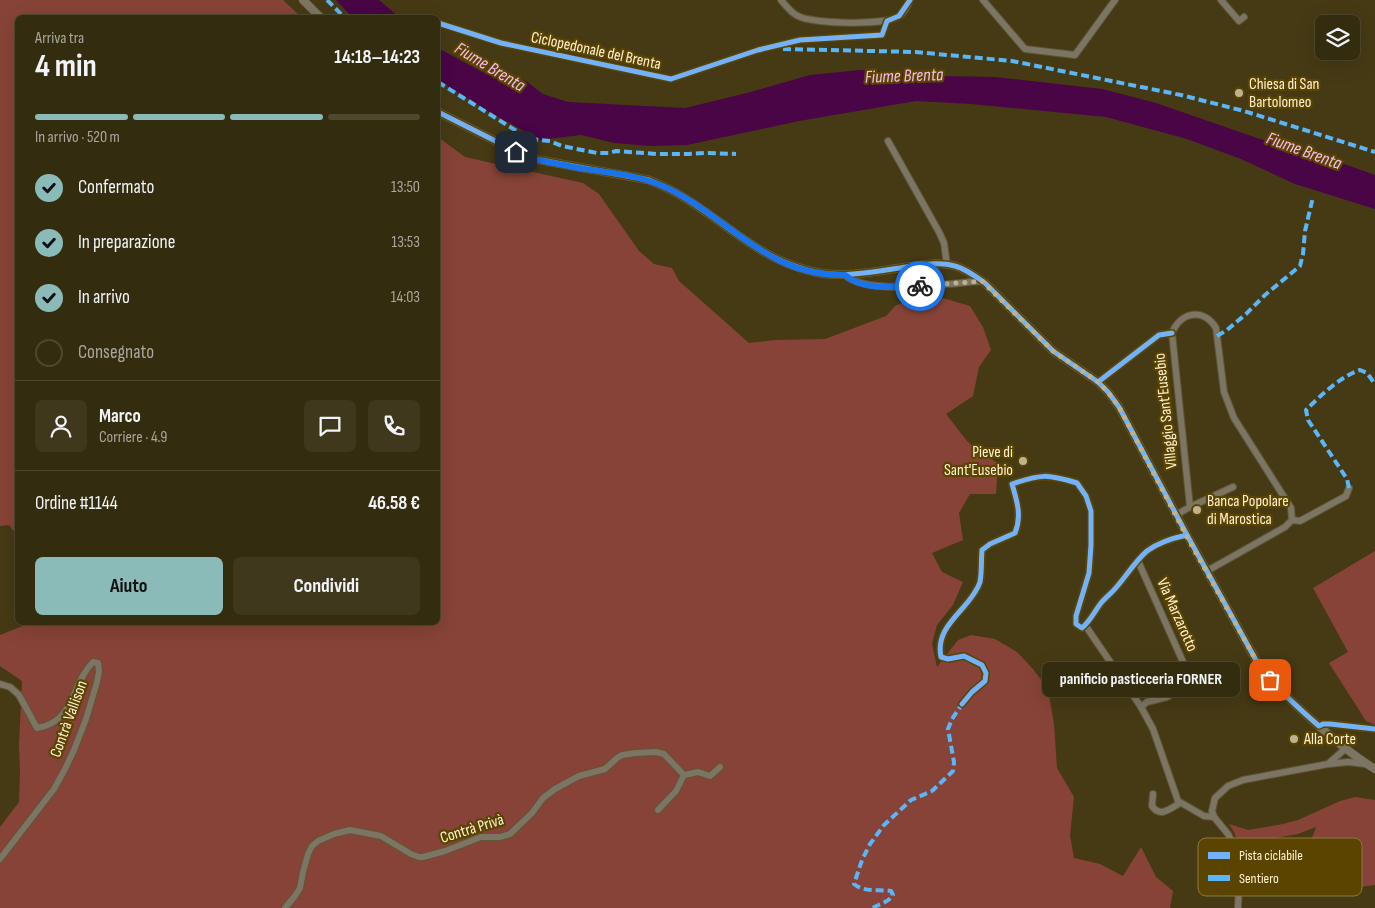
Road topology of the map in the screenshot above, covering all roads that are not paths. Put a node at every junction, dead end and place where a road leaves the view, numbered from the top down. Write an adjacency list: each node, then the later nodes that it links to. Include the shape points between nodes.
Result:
1 (303, 0): 7 (street)
2 (782, 0): 3 (street, via 798,17 875,23 899,16)
3 (910, 0)
4 (983, 0): 5 (street, via 1025,49 1075,55)
5 (1115, 0)
6 (1221, 0): 8 (street, via 1239,21)
7 (318, 15)
8 (1244, 18)
9 (440, 113): 12 (street, via 529,158 649,180 683,197 769,256 814,272)
10 (888, 141): 11 (street, via 939,232)
11 (947, 264): 12 (street); 13 (street)
12 (845, 275): 13 (street, via 863,284 888,288)
13 (982, 281): 15 (street, via 1053,351)
14 (1172, 333): 15 (street, via 1159,335); 18 (street, Villaggio Sant'Eusebio); 20 (street, Villaggio Sant'Eusebio, via 1180,320 1197,314 1211,321 1216,328 1224,392 1234,418 1291,508)
15 (1098, 382): 19 (street, via 1119,407)
16 (1233, 487): 18 (street)
17 (1349, 488): 20 (street, via 1346,496 1300,521)
18 (1190, 507): 19 (street)
19 (1176, 515): 21 (street)
20 (1292, 520): 23 (street)
21 (1186, 535): 22 (street, via 1158,544); 23 (street)
22 (1138, 561): 24 (street); 27 (street, Via Marzarotto, via 1192,682)
23 (1208, 571): 28 (street, via 1257,662 1270,680)
24 (1086, 625): 26 (street, via 1082,628 1076,624 1076,616 1090,559 1091,511 1086,496 1077,482 1052,476 1039,476 1012,484 1019,507 1015,533 982,550 980,583 951,621 939,647 941,656 948,659 964,656 982,665 986,673 985,681); 27 (street)
25 (0, 684): 41 (street, Contrà Vallison, via 19,695 37,728 47,726 58,720 69,706 90,665 98,663 97,682 86,719 65,769 54,789)
26 (962, 704)
27 (1141, 707): 37 (street, via 1153,729)
28 (1319, 726): 29 (street, via 1330,724); 30 (street)
29 (1375, 729)
30 (1346, 748): 31 (street, via 1345,756); 32 (street); 34 (street)
31 (1338, 762): 32 (street); 34 (street)
32 (1325, 764): 39 (street, via 1243,780 1228,786 1215,798)
33 (720, 767): 35 (street, via 709,776 698,772)
34 (1373, 767)
35 (684, 774): 38 (street, via 676,791); 42 (street, Contrà Privà, via 664,754 628,754 604,769 579,776 555,789 510,834 481,837 419,858 381,836 350,830 334,834 312,846 300,888)
36 (1153, 794): 37 (street, via 1152,806 1158,812)
37 (1180, 803): 39 (street, via 1204,816)
38 (658, 810)
39 (1214, 817): 40 (street)
40 (1230, 838)
41 (0, 859)
42 (285, 908)

